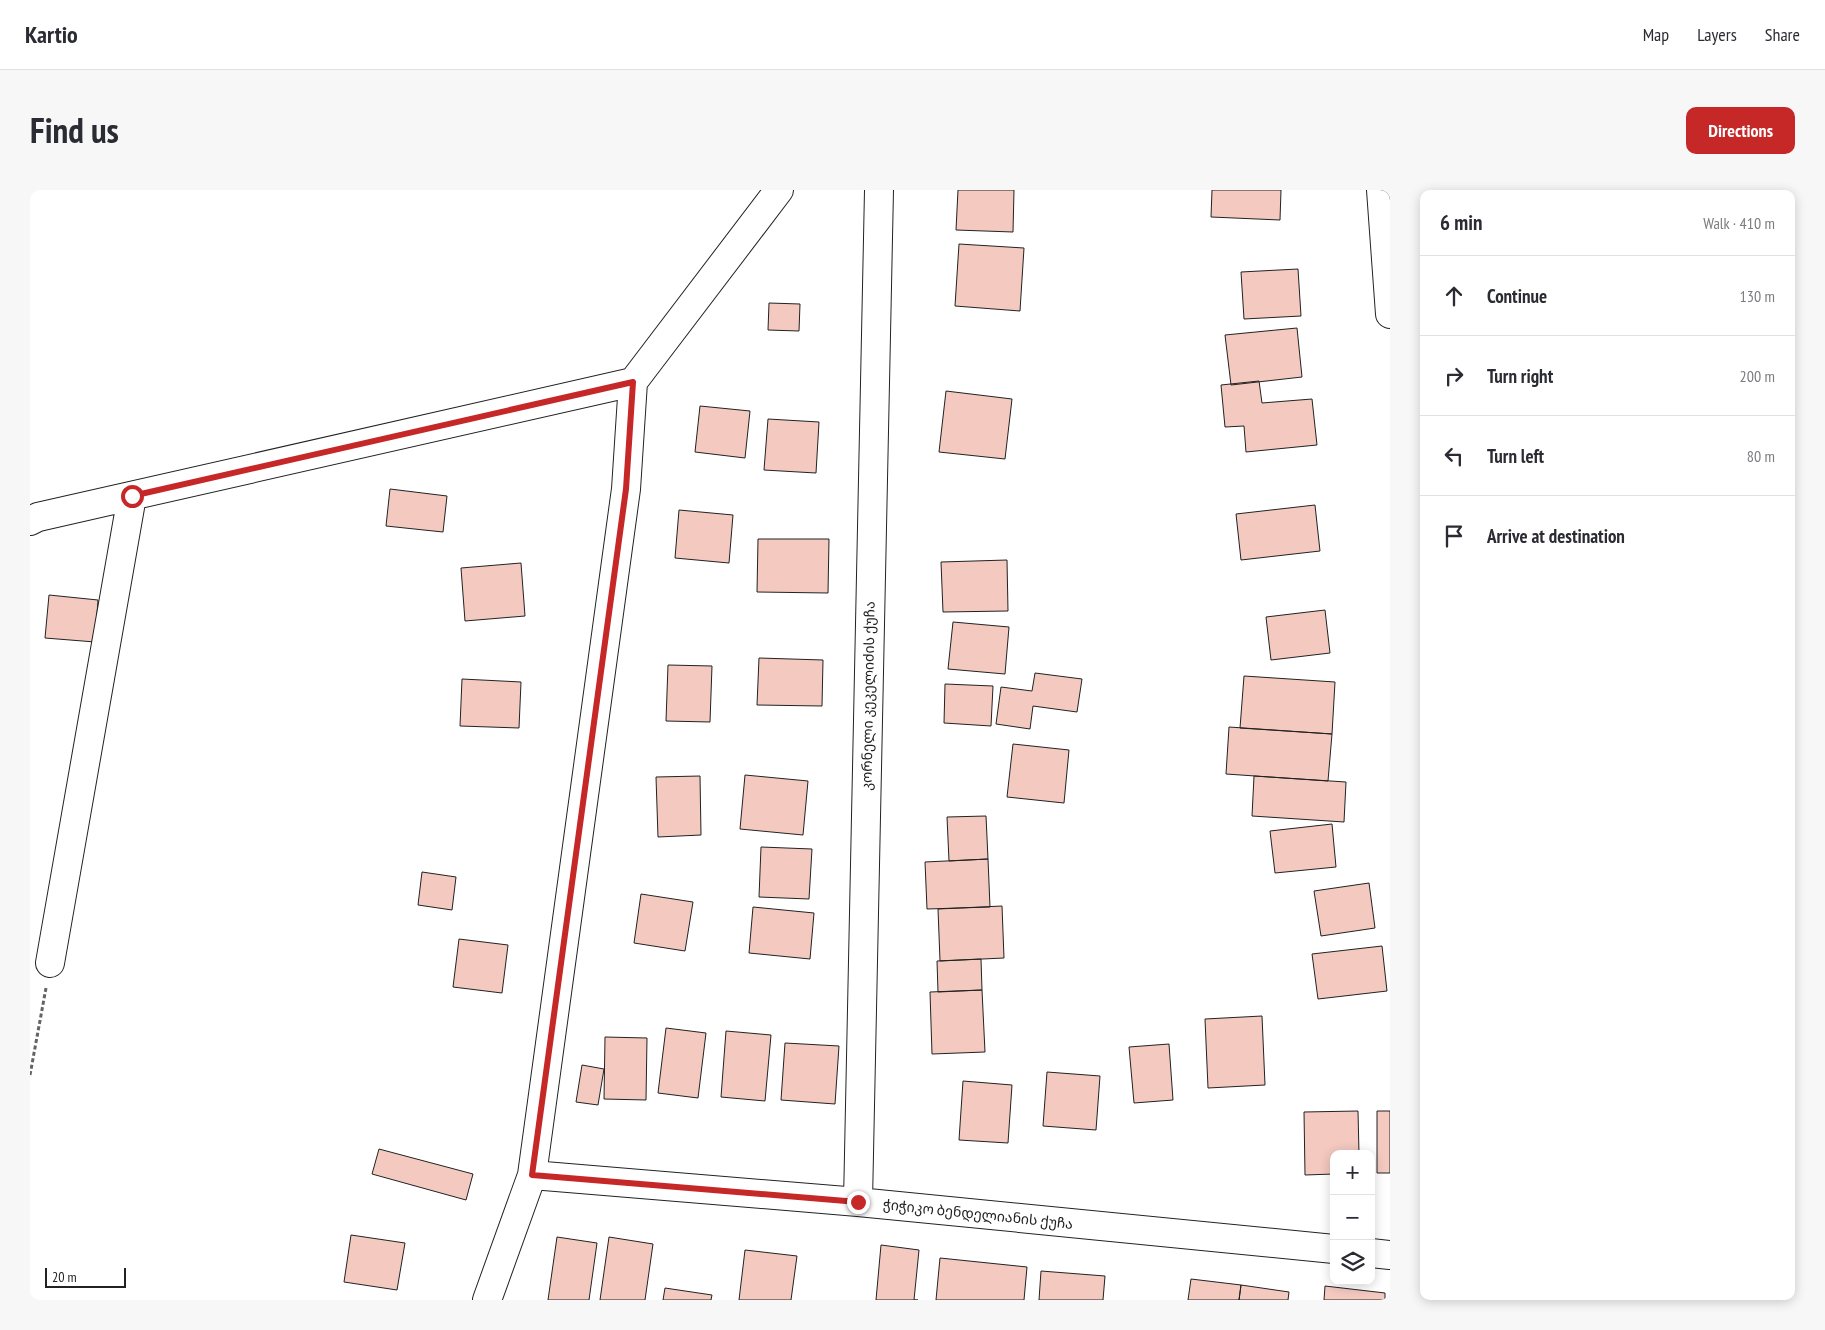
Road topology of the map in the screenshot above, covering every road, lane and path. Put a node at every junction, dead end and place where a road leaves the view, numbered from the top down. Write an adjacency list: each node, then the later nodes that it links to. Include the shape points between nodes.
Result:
1 (779, 190): 5 (street)
2 (879, 190): 11 (street, კორნელი კეკელიძის ქუჩა)
3 (1381, 190): 4 (street)
4 (1390, 314)
5 (633, 382): 6 (street); 10 (street, via 626,489)
6 (132, 496): 7 (street); 8 (street)
7 (30, 521)
8 (50, 963): 9 (path)
9 (30, 1075)
10 (532, 1175): 11 (street, ჭიჭიკო ბენდელიანის ქუჩა); 15 (street)
11 (858, 1202): 12 (street, ჭიჭიკო ბენდელიანის ქუჩა)
12 (1330, 1249)
13 (1375, 1253): 14 (street)
14 (1390, 1254)
15 (487, 1300)

